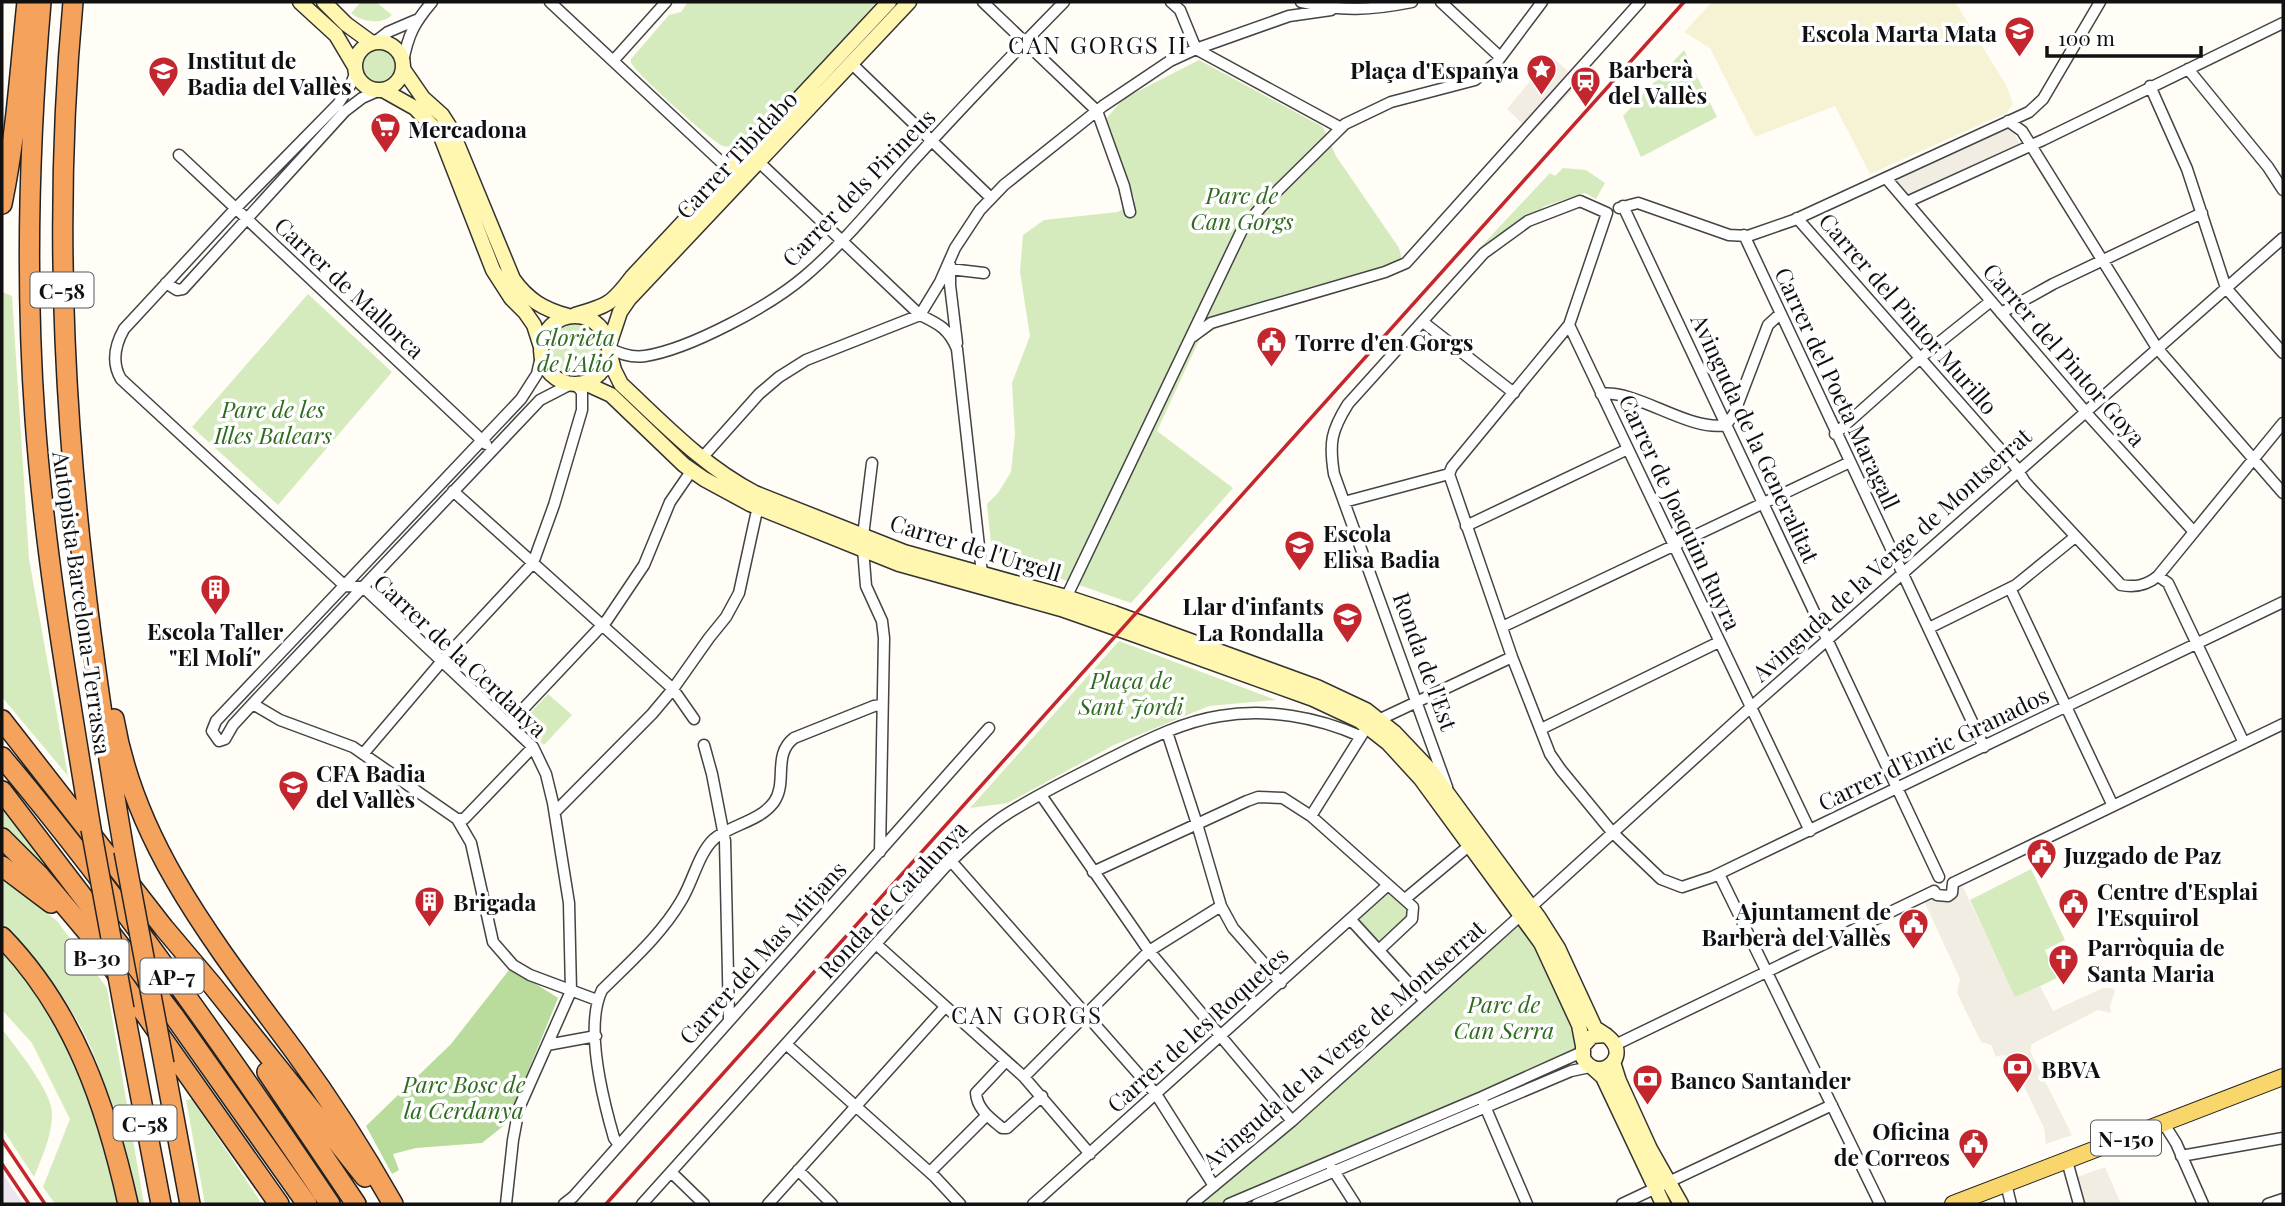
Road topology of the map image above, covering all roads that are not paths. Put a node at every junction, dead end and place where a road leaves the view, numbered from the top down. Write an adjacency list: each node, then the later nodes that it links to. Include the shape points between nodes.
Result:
1 (27, 2): 48 (highway)
2 (41, 2): 188 (highway, Autopista Barcelona-Terrassa / C-58, bridge, via 28,227 35,419 52,582)
3 (73, 2): 111 (highway, Autopista Barcelona-Terrassa / C-58, via 63,159 62,291 69,435)
4 (300, 2): 32 (street, via 336,35)
5 (324, 2): 26 (street)
6 (432, 2): 23 (street)
7 (550, 2): 29 (street)
8 (666, 2): 29 (street)
9 (889, 2): 43 (street)
10 (909, 2): 30 (street, Carrer Tibidabo)
11 (983, 2): 25 (street)
12 (1064, 2): 25 (street, Carrer dels Pirineus)
13 (1171, 2): 21 (street)
14 (1189, 2): 21 (street)
15 (1301, 2): 22 (street)
16 (1412, 2): 22 (street)
17 (1441, 2): 28 (street)
18 (1542, 2): 28 (street)
19 (1640, 2): 71 (street, via 1405,263)
20 (2100, 2): 37 (street, via 2043,99 2029,112)
21 (1180, 10): 27 (street)
22 (1331, 10): 27 (street, via 1289,16)
23 (418, 18): 26 (street); 31 (street, via 408,36)
24 (2283, 23): 33 (street)
25 (1025, 42): 36 (street); 39 (street, Carrer dels Pirineus)
26 (374, 43): 31 (street, via 392,46); 32 (street, via 360,52)
27 (1196, 49): 36 (street, via 1170,61); 38 (street)
28 (1499, 57): 38 (street, via 1475,80 1391,102)
29 (613, 61): 43 (street)
30 (852, 64): 39 (street); 42 (street, Carrer Tibidabo)
31 (403, 65): 35 (street, via 396,83); 69 (street, via 423,98 451,128 513,279 539,306)
32 (356, 69): 35 (street, via 366,87); 50 (street, Carrer de la Cerdanya, via 338,104)
33 (2188, 69): 34 (street); 45 (street)
34 (2150, 86): 40 (street); 53 (street)
35 (382, 90): 55 (street, via 345,111); 78 (street, via 415,108 440,134 493,270 534,324)
36 (1097, 111): 46 (street); 51 (street)
37 (2008, 121): 40 (street, via 2022,131); 44 (street)
38 (1341, 128): 65 (street, via 1242,230)
39 (932, 141): 46 (street); 58 (street, Carrer dels Pirineus)
40 (2029, 145): 47 (street); 60 (street)
41 (179, 155): 50 (street, Carrer de Mallorca)
42 (759, 162): 43 (street, Carrer Tibidabo); 58 (street)
43 (736, 176): 69 (street, via 609,304); 75 (street, Carrer Tibidabo, via 629,299)
44 (1886, 178): 47 (street, Carrer del Pintor Goya); 54 (street)
45 (2283, 190)
46 (991, 198): 59 (street)
47 (1907, 202): 66 (street, Carrer del Pintor Goya)
48 (2, 204)
49 (1623, 206): 52 (street); 56 (street, via 1638,203 1729,235); 86 (street, Avinguda de la Generalitat)
50 (236, 208): 55 (street, Carrer de Mallorca); 63 (street, Carrer de la Cerdanya)
51 (1130, 212)
52 (1607, 212): 72 (street, Ronda de l'Est, via 1580,201 1528,221 1484,253); 73 (street)
53 (2202, 213): 60 (street); 64 (street)
54 (1797, 218): 56 (street); 80 (street, Carrer del Pintor Murillo)
55 (248, 219): 63 (street, via 183,289 177,290); 88 (street, Carrer de Mallorca)
56 (1744, 235): 68 (street, Carrer del Poeta Maragall)
57 (2283, 238): 64 (street, Avinguda de la Verge de Montserrat)
58 (841, 242): 70 (street); 75 (street, Carrer dels Pirineus, via 788,289 707,334 643,357)
59 (953, 252): 61 (street); 70 (street)
60 (2103, 261): 67 (street); 76 (street)
61 (950, 269): 62 (street); 77 (street)
62 (984, 272)
63 (168, 281): 112 (street, Carrer de la Cerdanya, via 124,329 115,349 121,379)
64 (2226, 288): 76 (street, Avinguda de la Verge de Montserrat); 79 (street)
65 (1210, 294): 71 (street, via 1212,316); 74 (street)
66 (1991, 301): 67 (street, Carrer del Pintor Goya); 80 (street)
67 (2001, 313): 84 (street, Carrer del Pintor Goya)
68 (1780, 314): 86 (street, via 1768,325); 87 (street, Carrer del Poeta Maragall)
69 (572, 315): 75 (street, via 601,327); 78 (street, via 549,327)
70 (920, 315): 77 (street, via 946,328); 94 (street, via 806,360 779,377)
71 (1228, 318): 74 (street)
72 (1423, 322): 82 (street); 99 (street, Ronda de l'Est, via 1348,404 1334,426 1330,449)
73 (1569, 325): 82 (street); 83 (street, Carrer de Joaquim Ruyra)
74 (1190, 338): 115 (street)
75 (609, 348): 81 (street, via 603,369 589,381); 94 (street, Carrer de l'Urgell, via 618,380)
76 (2157, 348): 84 (street, Avinguda de la Verge de Montserrat); 91 (street)
77 (957, 349): 108 (street)
78 (541, 351): 81 (street, via 549,373); 88 (street, via 537,374 522,399)
79 (2283, 353)
80 (1920, 358): 87 (street); 95 (street, Carrer del Pintor Murillo)
81 (575, 384): 90 (street, via 540,400); 94 (street, Carrer de l'Urgell, via 611,395); 107 (street, via 583,398 582,410)
82 (1514, 393): 96 (street)
83 (1601, 394): 86 (street, via 1618,395 1707,426); 89 (street, Carrer de Joaquim Ruyra)
84 (2085, 411): 95 (street, Avinguda de la Verge de Montserrat); 103 (street, Carrer del Pintor Goya)
85 (2283, 423): 91 (street)
86 (1726, 425): 100 (street, Avinguda de la Generalitat)
87 (1835, 434): 93 (street, Carrer del Poeta Maragall)
88 (482, 441): 90 (street, Carrer de Mallorca); 112 (street)
89 (1628, 449): 102 (street); 106 (street, Carrer de Joaquim Ruyra)
90 (492, 450): 97 (street)
91 (2254, 459): 98 (street); 103 (street)
92 (872, 463): 105 (street)
93 (1848, 463): 100 (street); 109 (street, Carrer del Poeta Maragall)
94 (696, 464): 101 (street, Carrer de l'Urgell, via 727,493); 105 (street, Carrer de l'Urgell); 117 (street, via 670,502 644,565)
95 (2018, 470): 104 (street, Carrer del Pintor Murillo); 109 (street, Avinguda de la Verge de Montserrat)
96 (1449, 474): 99 (street); 102 (street)
97 (453, 491): 107 (street); 112 (street)
98 (2283, 493)
99 (1344, 502): 126 (street, Ronda de l'Est)
100 (1763, 503): 106 (street); 120 (street, Avinguda de la Generalitat)
101 (761, 509): 105 (street, Carrer de l'Urgell); 125 (street, via 739,593)
102 (1466, 526): 118 (street)
103 (2194, 533): 110 (street)
104 (2075, 537): 110 (street, Carrer del Pintor Murillo, via 2116,582 2131,587); 113 (street)
105 (863, 542): 108 (street, Carrer de l'Urgell); 115 (street, Carrer de l'Urgell, via 909,567); 128 (street, via 866,586 884,629)
106 (1674, 546): 118 (street); 121 (street, Carrer de Joaquim Ruyra)
107 (533, 563): 117 (street); 124 (street)
108 (982, 573): 115 (street, Carrer de l'Urgell)
109 (1902, 573): 119 (street, Carrer del Poeta Maragall); 120 (street, Avinguda de la Verge de Montserrat)
110 (2158, 576): 122 (street, via 2168,583)
111 (83, 578): 193 (highway, Autopista Barcelona-Terrassa / C-58, bridge, via 124,851); 229 (highway, via 104,654 126,768 159,852 206,931 337,1111)
112 (353, 586): 116 (street); 116 (street); 124 (street, Carrer de la Cerdanya); 127 (street, via 216,720 215,737 225,739)
113 (2010, 588): 119 (street); 129 (street)
114 (2283, 602): 122 (street, Carrer d'Enric Granados)
115 (1063, 603): 135 (street, Carrer de l'Urgell, via 1328,691 1366,710)
116 (346, 605): 127 (street)
117 (602, 625): 125 (street); 133 (street)
118 (1502, 626): 123 (street)
119 (1929, 628): 142 (street, Carrer del Poeta Maragall)
120 (1827, 639): 130 (street, Avinguda de la Verge de Montserrat); 145 (street, Avinguda de la Generalitat)
121 (1719, 642): 130 (street, Carrer de Joaquim Ruyra); 137 (street)
122 (2198, 644): 129 (street, Carrer d'Enric Granados); 139 (street)
123 (1512, 657): 126 (street); 137 (street)
124 (442, 661): 133 (street, Carrer de la Cerdanya); 143 (street)
125 (673, 690): 131 (street); 150 (street)
126 (1417, 703): 135 (street); 148 (street, Ronda de l'Est)
127 (253, 704): 143 (street)
128 (882, 705): 156 (street, via 794,738 781,758 779,793 773,803 762,814); 159 (street)
129 (2067, 706): 142 (street, Carrer d'Enric Granados); 149 (street)
130 (1750, 708): 154 (street, Carrer de Joaquim Ruyra); 155 (street, Avinguda de la Verge de Montserrat)
131 (694, 719)
132 (2, 720): 172 (highway)
133 (509, 723): 141 (street, Carrer de la Cerdanya)
134 (2283, 724): 139 (street)
135 (1370, 727): 138 (street, Ronda de Catalunya, via 1258,713 1208,718); 148 (street, Ronda de l'Est, via 1408,745); 151 (street); 158 (street, Ronda de l'Est, via 1421,779)
136 (989, 728): 159 (street, Carrer del Mas Mitjans)
137 (1541, 729): 155 (street, via 1561,770)
138 (1167, 732): 147 (street, Ronda de Catalunya); 153 (street)
139 (2244, 743): 149 (street)
140 (704, 745): 156 (street)
141 (533, 747): 150 (street, Carrer de la Cerdanya, via 546,774); 152 (street, via 464,819)
142 (1984, 747): 145 (street, Carrer d'Enric Granados)
143 (363, 754): 152 (street)
144 (2, 757): 226 (highway, AP-7, via 196,1008)
145 (1898, 789): 154 (street, Carrer d'Enric Granados); 164 (street, Avinguda de la Generalitat)
146 (2, 791): 225 (highway, AP-7, via 174,1016)
147 (1041, 795): 160 (street, Ronda de Catalunya, via 1006,814); 162 (street)
148 (1452, 799): 170 (street, Ronda de l'Est)
149 (2113, 806): 165 (street)
150 (555, 812): 179 (street, Carrer de la Cerdanya, via 569,903)
151 (1311, 816): 153 (street, via 1283,798 1258,797); 166 (street)
152 (457, 819): 179 (street, via 471,844 493,942 513,965)
153 (1197, 824): 162 (street); 169 (street)
154 (1810, 831): 163 (street, Carrer d'Enric Granados)
155 (1612, 832): 163 (street, Carrer d'Enric Granados, via 1650,871 1674,886 1699,883); 170 (street, Avinguda de la Verge de Montserrat)
156 (724, 833): 180 (street, via 706,850 663,928); 184 (street)
157 (2, 838): 193 (highway, via 88,933)
158 (1470, 845): 168 (street); 170 (street, Ronda de l'Est)
159 (880, 852): 184 (street, Carrer del Mas Mitjans)
160 (951, 861): 174 (street, Ronda de Catalunya); 183 (street)
161 (2, 866): 193 (highway, B-30, via 67,918)
162 (1093, 872): 176 (street)
163 (1719, 874): 177 (street)
164 (1939, 877): 165 (street); 167 (street)
165 (1953, 883): 167 (street, via 1948,896)
166 (1388, 885): 168 (street); 171 (street, Carrer de les Roquetes)
167 (1934, 891): 177 (street)
168 (1405, 899): 175 (street, via 1413,907 1412,919)
169 (1221, 906): 176 (street); 178 (street, via 1233,928)
170 (1526, 911): 181 (street, Avinguda de la Verge de Montserrat); 187 (street, Ronda de l'Est, via 1558,948 1595,1028); 191 (street, Ronda de l'Est, via 1579,1024)
171 (1351, 920): 175 (street); 178 (street, Carrer de les Roquetes)
172 (164, 928): 227 (highway); 228 (highway)
173 (2, 937): 220 (highway, via 44,987 77,1042 105,1116)
174 (876, 944): 182 (street); 189 (street, Ronda de Catalunya)
175 (1379, 950): 181 (street)
176 (1149, 951): 183 (street); 186 (street)
177 (1768, 971): 187 (street); 201 (street)
178 (1280, 983): 186 (street, Carrer de les Roquetes)
179 (571, 990): 180 (street); 190 (street, Carrer de la Cerdanya)
180 (597, 1000): 185 (street)
181 (1425, 1001): 204 (street, Avinguda de la Verge de Montserrat)
182 (945, 1007): 192 (street); 202 (street)
183 (1086, 1015): 196 (street); 198 (street)
184 (729, 1019): 207 (street, Carrer del Mas Mitjans)
185 (596, 1036): 190 (street); 207 (street, via 601,1094)
186 (1220, 1037): 198 (street, Carrer de les Roquetes); 204 (street)
187 (1610, 1040): 191 (street, via 1592,1036); 194 (street, via 1616,1052)
188 (129, 1043): 221 (highway); 222 (highway, Autopista Barcelona-Terrassa / C-58)
189 (786, 1044): 202 (street); 213 (street, Ronda de Catalunya)
190 (547, 1045): 230 (street, Carrer de la Cerdanya, via 519,1108)
191 (1582, 1049): 195 (street, via 1584,1060); 200 (street)
192 (1006, 1061): 196 (street); 203 (street, via 976,1093 976,1102)
193 (172, 1062): 223 (highway, Autopista Barcelona-Terrassa / C-58); 224 (highway, B-30)
194 (1613, 1062): 195 (street, via 1603,1069); 217 (street)
195 (1592, 1067): 200 (street, via 1577,1068); 217 (street, via 1603,1077)
196 (1024, 1077): 199 (street)
197 (2283, 1077): 205 (main road, N-150)
198 (1156, 1094): 208 (street, Carrer de les Roquetes); 216 (street)
199 (1042, 1097): 203 (street, via 1007,1128); 208 (street)
200 (1484, 1103): 211 (street); 241 (street)
201 (1832, 1105): 217 (street); 245 (street)
202 (856, 1107): 212 (street); 214 (street)
203 (987, 1115): 214 (street)
204 (1292, 1121): 216 (street, Avinguda de la Verge de Montserrat)
205 (2164, 1124): 209 (street); 210 (main road, N-150)
206 (2283, 1138): 209 (street)
207 (619, 1145): 231 (street, Carrer del Mas Mitjans)
208 (1090, 1154): 237 (street, Carrer de les Roquetes)
209 (2181, 1156): 249 (street)
210 (2067, 1161): 215 (main road, N-150); 248 (street)
211 (1332, 1168): 238 (street); 239 (street); 240 (street)
212 (798, 1170): 234 (street); 235 (street)
213 (671, 1172): 232 (street, Ronda de Catalunya); 233 (street)
214 (930, 1172): 236 (street)
215 (2006, 1184): 246 (main road, N-150); 247 (street)
216 (1214, 1186): 219 (street, Avinguda de la Verge de Montserrat)
217 (1662, 1186): 242 (street); 243 (street); 244 (street)
218 (2283, 1199): 250 (street)
219 (1197, 1202)
220 (128, 1204)
221 (150, 1204)
222 (161, 1204)
223 (190, 1204)
224 (279, 1204)
225 (307, 1204)
226 (331, 1204)
227 (356, 1204)
228 (384, 1204)
229 (393, 1204)
230 (506, 1204)
231 (564, 1204)
232 (642, 1204)
233 (704, 1204)
234 (768, 1204)
235 (832, 1204)
236 (960, 1204)
237 (1033, 1204)
238 (1229, 1204)
239 (1257, 1204)
240 (1355, 1204)
241 (1527, 1204)
242 (1622, 1204)
243 (1663, 1204)
244 (1681, 1204)
245 (1880, 1204)
246 (1953, 1204)
247 (2011, 1204)
248 (2078, 1204)
249 (2203, 1204)
250 (2268, 1204)

